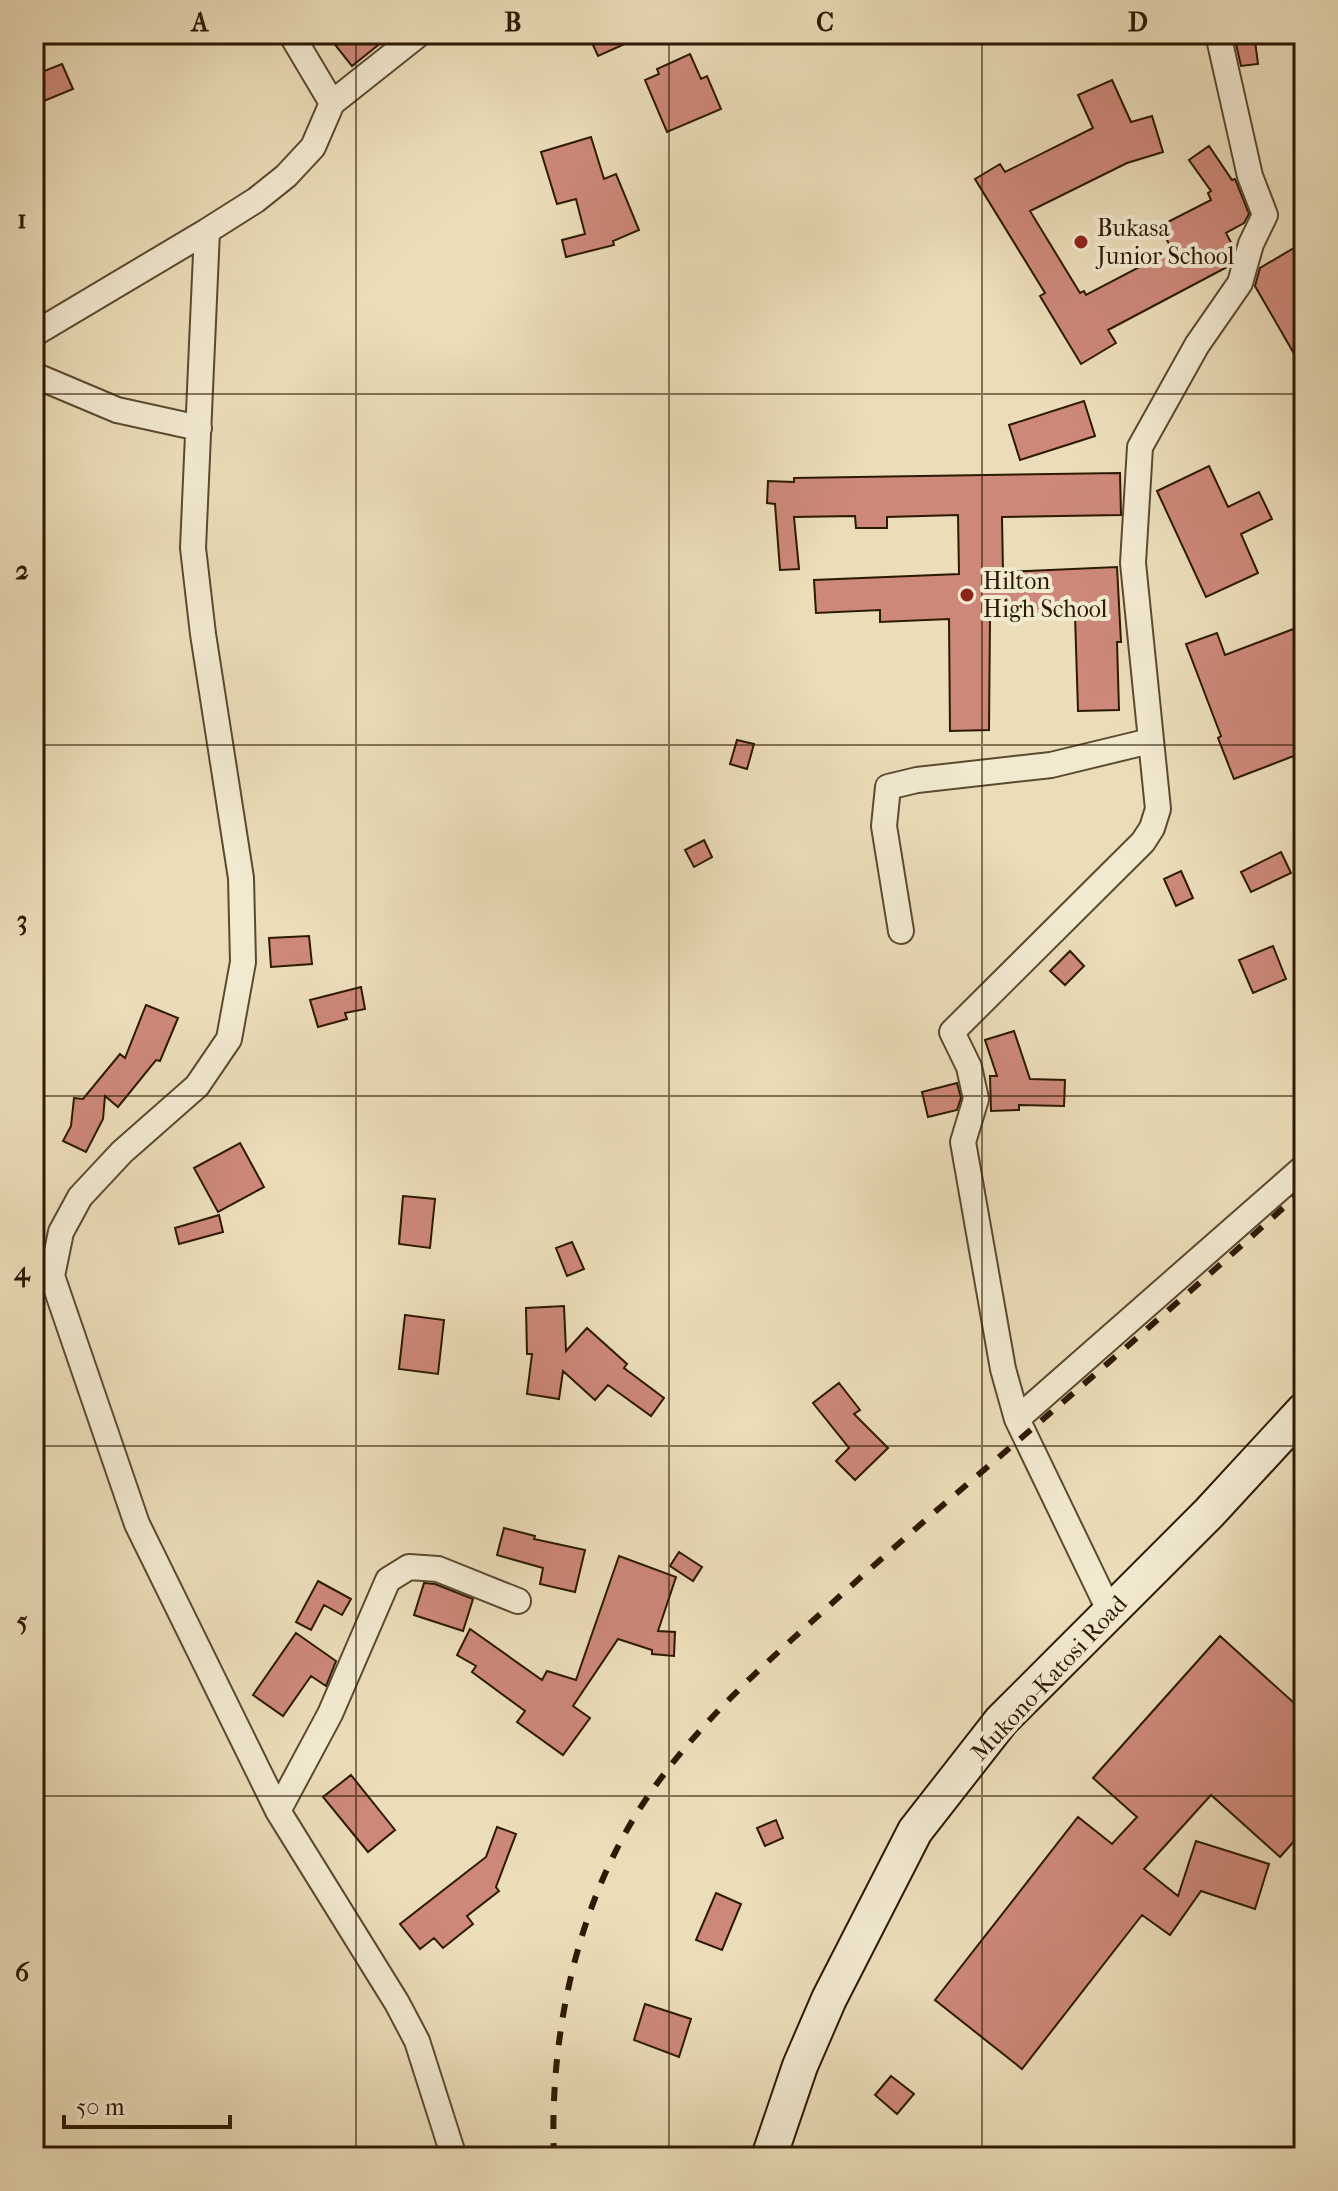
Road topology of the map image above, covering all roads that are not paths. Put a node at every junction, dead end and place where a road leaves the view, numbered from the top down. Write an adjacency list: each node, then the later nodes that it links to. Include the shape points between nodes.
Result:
1 (291, 34): 4 (street)
2 (419, 34): 4 (street)
3 (1218, 34): 9 (street, via 1250,176 1265,215 1240,283 1197,345 1140,447 1133,563)
4 (332, 103): 5 (street, via 313,147 286,176)
5 (207, 231): 6 (street); 8 (street)
6 (34, 334)
7 (34, 375): 8 (street, via 117,410)
8 (199, 428): 16 (street, via 193,548 241,878 243,962 229,1039 197,1086 80,1197 61,1232 52,1276 137,1524)
9 (1150, 741): 10 (street, via 1051,765 888,787 884,826); 13 (street, via 1158,809 1143,842 952,1032 969,1067 976,1099 963,1142 1003,1369)
10 (901, 931)
11 (1304, 1167): 13 (street)
12 (1304, 1410): 15 (main road, Mukono-Katosi Road)
13 (1017, 1419): 15 (street)
14 (518, 1601): 16 (street, via 438,1569 409,1567 388,1580 330,1714)
15 (1110, 1612): 18 (main road, Mukono-Katosi Road, via 1001,1721 915,1831 829,1999)
16 (278, 1811): 17 (street, via 417,2041)
17 (454, 2157)
18 (769, 2157)

